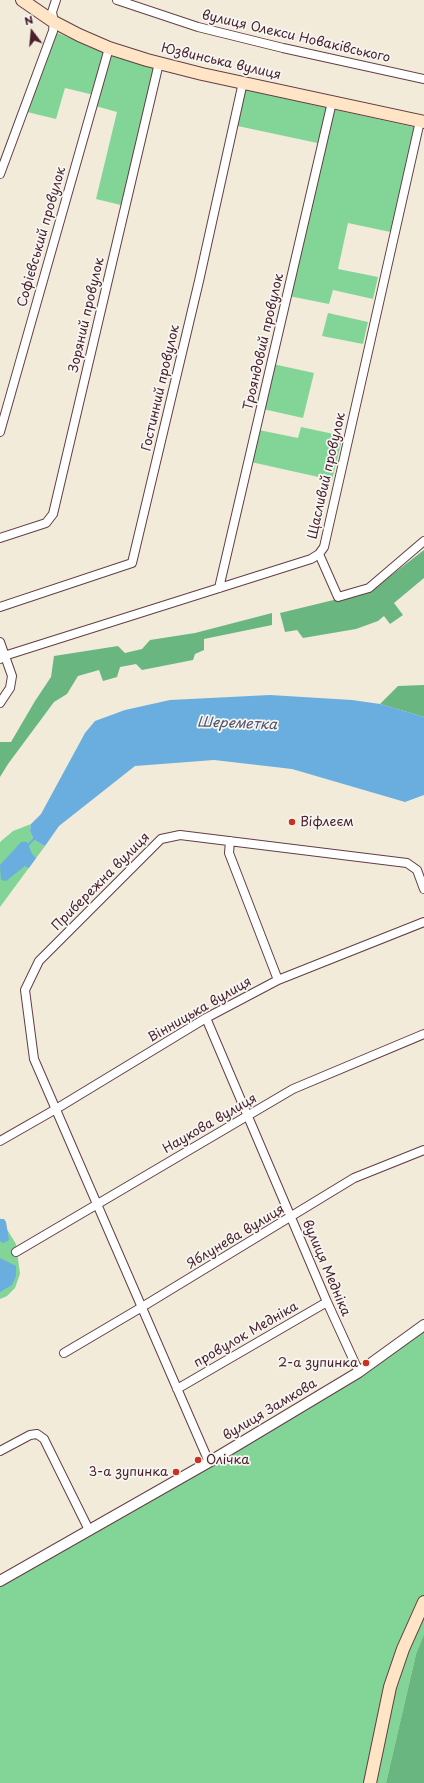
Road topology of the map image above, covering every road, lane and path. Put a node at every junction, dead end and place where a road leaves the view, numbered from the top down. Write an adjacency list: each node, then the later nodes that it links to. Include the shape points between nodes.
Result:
1 (22, 0): 4 (main road, Юзвинська вулиця)
2 (56, 0): 4 (street, via 52,12)
3 (117, 0): 7 (street, вулиця Олекси Новаківського, via 198,27)
4 (54, 22): 5 (main road, Юзвинська вулиця); 11 (street, via 53,31)
5 (108, 48): 6 (main road, Юзвинська вулиця); 12 (street, Софієвський провулок)
6 (159, 63): 8 (main road, Юзвинська вулиця); 13 (street, Зоряний провулок, via 53,514 46,523)
7 (424, 79)
8 (243, 82): 9 (main road, Юзвинська вулиця); 17 (street, Гостинний провулок, via 132,563)
9 (332, 102): 10 (main road, Юзвинська вулиця); 16 (street, Трояндовий провулок)
10 (422, 122): 15 (street, Щасливий провулок, via 324,547)
11 (0, 174)
12 (0, 432)
13 (0, 538)
14 (424, 541): 15 (street, via 369,588 338,597)
15 (320, 554): 16 (street, Щасливий провулок)
16 (219, 588): 19 (street, Щасливий провулок)
17 (0, 607)
18 (0, 642): 19 (street)
19 (2, 657): 20 (street, via 12,676 12,683)
20 (0, 703)
21 (230, 841): 22 (street, Прибережна вулиця, via 407,863 417,870); 24 (street, via 228,853); 27 (street, Прибережна вулиця, via 180,835 160,839 39,961 25,990 34,1059)
22 (424, 889)
23 (424, 922): 24 (street, Вінницька вулиця)
24 (278, 980): 25 (street, Вінницька вулиця)
25 (206, 1018): 27 (street, Вінницька вулиця); 28 (street, вулиця Медніка)
26 (424, 1034): 28 (street, Наукова вулиця, via 293,1089)
27 (56, 1109): 29 (street, Вінницька вулиця); 31 (street, Прибережна вулиця)
28 (248, 1117): 31 (street, Наукова вулиця); 32 (street, вулиця Медніка)
29 (0, 1142)
30 (424, 1150): 32 (street, Яблунева вулиця, via 354,1178)
31 (97, 1204): 33 (street, Наукова вулиця); 35 (street, Прибережна вулиця)
32 (291, 1218): 34 (street, вулиця Медніка); 35 (street, Яблунева вулиця)
33 (16, 1252)
34 (326, 1302): 38 (street, вулиця Медніка); 39 (street, провулок Медніка)
35 (142, 1308): 37 (street, Яблунева вулиця); 39 (street, Прибережна вулиця)
36 (424, 1325): 38 (street, вулиця Замкова)
37 (64, 1353)
38 (359, 1372): 41 (street, вулиця Замкова)
39 (178, 1389): 41 (street, Прибережна вулиця)
40 (0, 1451): 42 (street, via 30,1435 37,1434 44,1439)
41 (209, 1462): 42 (street, вулиця Замкова)
42 (89, 1530): 43 (street, вулиця Замкова)
43 (0, 1581)
44 (424, 1602): 45 (main road, via 392,1681)
45 (370, 1783)

